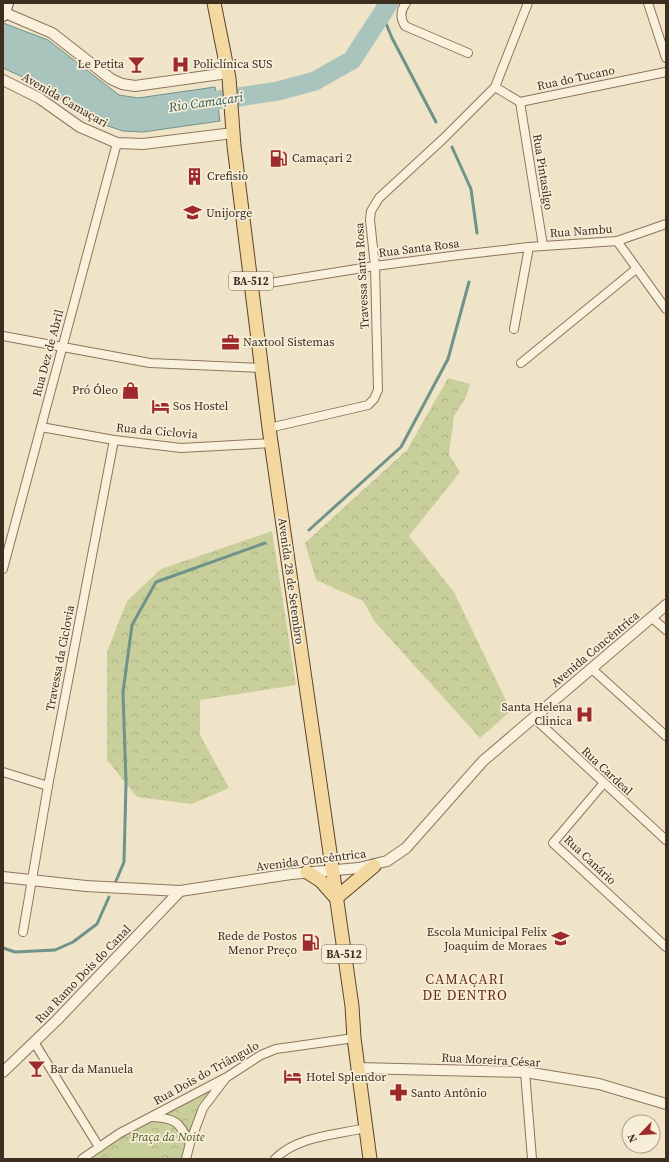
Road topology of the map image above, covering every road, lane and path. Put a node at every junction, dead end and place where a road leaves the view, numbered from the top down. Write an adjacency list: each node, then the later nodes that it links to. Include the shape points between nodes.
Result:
1 (214, 3): 9 (main road, Avenida 28 de Setembro / BA-512)
2 (406, 3): 6 (street, via 402,8 405,26)
3 (528, 3): 11 (street, Travessa Santa Rosa)
4 (648, 3): 7 (street)
5 (4, 11): 9 (street, via 52,33 111,79 122,84 135,86)
6 (468, 53)
7 (666, 58)
8 (666, 72): 12 (street, Rua do Tucano)
9 (229, 78): 13 (main road, Avenida 28 de Setembro / BA-512)
10 (3, 80): 14 (street, Avenida Camaçari, via 39,98 80,127)
11 (494, 87): 12 (street); 19 (street, Travessa Santa Rosa, via 379,198 371,211 370,220)
12 (520, 102): 17 (street, Rua Pintasilgo)
13 (233, 133): 14 (street, Avenida Camaçari, via 143,144); 21 (main road, Avenida 28 de Setembro / BA-512)
14 (117, 144): 25 (street, Rua Dez de Abril)
15 (666, 224): 16 (street, Rua Nambu)
16 (617, 241): 17 (street, Rua Nambu); 20 (street)
17 (543, 246): 18 (street, Rua Santa Rosa)
18 (529, 247): 19 (street, Rua Santa Rosa); 23 (street)
19 (375, 266): 21 (street, Rua Santa Rosa); 29 (street, Travessa Santa Rosa, via 378,390 374,399 368,405)
20 (636, 269): 22 (street); 26 (street)
21 (251, 286): 27 (main road, Avenida 28 de Setembro / BA-512)
22 (666, 309)
23 (514, 329)
24 (3, 336): 25 (street)
25 (62, 347): 27 (street, via 150,362); 28 (street, Rua Dez de Abril)
26 (521, 363)
27 (261, 368): 29 (main road, Avenida 28 de Setembro / BA-512)
28 (41, 427): 30 (street, Rua da Ciclovia); 32 (street, Rua Dez de Abril)
29 (269, 428): 31 (main road, Avenida 28 de Setembro / BA-512)
30 (114, 440): 31 (street, Rua da Ciclovia, via 181,448); 42 (street, Travessa da Ciclovia)
31 (272, 443): 45 (main road, Avenida 28 de Setembro / BA-512)
32 (6, 541): 33 (street, Rua Dez de Abril)
33 (3, 569)
34 (666, 604): 35 (street, Avenida Concêntrica)
35 (652, 618): 36 (street); 37 (street, Avenida Concêntrica)
36 (666, 630)
37 (592, 669): 38 (street, Avenida Concêntrica); 39 (street)
38 (533, 717): 41 (street, Rua Cardeal); 44 (street, Avenida Concêntrica, via 483,760 406,848 388,861)
39 (666, 736)
40 (3, 772): 42 (street)
41 (603, 784): 43 (street, Rua Cardeal); 52 (street, Rua Canário, via 553,843)
42 (48, 786): 48 (street, Travessa da Ciclovia)
43 (666, 840)
44 (374, 866): 45 (street, Avenida Concêntrica); 50 (main road)
45 (332, 870): 46 (street, Avenida Concêntrica); 50 (main road, Avenida 28 de Setembro / BA-512)
46 (307, 872): 49 (street, Avenida Concêntrica); 50 (main road, via 321,881)
47 (3, 877): 48 (street, Avenida Concêntrica)
48 (32, 880): 49 (street, Avenida Concêntrica); 51 (street, Travessa da Ciclovia)
49 (180, 891): 54 (street, Rua Ramo Dois do Canal)
50 (336, 898): 53 (main road, Avenida 28 de Setembro / BA-512, via 352,1006)
51 (23, 932)
52 (666, 947)
53 (354, 1038): 55 (main road, Avenida 28 de Setembro / BA-512); 58 (street, Rua Dois do Triângulo, via 276,1048)
54 (34, 1042): 56 (street, Rua Ramo Dois do Canal); 63 (street)
55 (358, 1068): 57 (street, Rua Moreira César); 61 (main road, Avenida 28 de Setembro / BA-512)
56 (3, 1072)
57 (525, 1072): 59 (street, Rua Moreira César, via 599,1084); 68 (street)
58 (227, 1077): 60 (street, Rua Dois do Triângulo); 62 (street, via 203,1108)
59 (666, 1104)
60 (152, 1117): 62 (street, via 168,1117 176,1121); 63 (street, Rua Dois do Triângulo, via 120,1133)
61 (365, 1128): 66 (street, via 291,1146); 67 (main road, Avenida 28 de Setembro / BA-512)
62 (190, 1143): 65 (street)
63 (99, 1148): 64 (street, Rua Dois do Triângulo)
64 (82, 1159)
65 (186, 1159)
66 (275, 1159)
67 (370, 1159)
68 (532, 1159)

